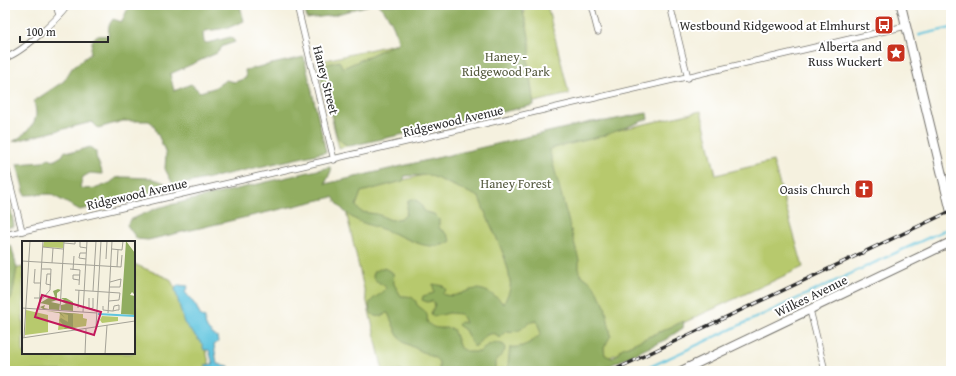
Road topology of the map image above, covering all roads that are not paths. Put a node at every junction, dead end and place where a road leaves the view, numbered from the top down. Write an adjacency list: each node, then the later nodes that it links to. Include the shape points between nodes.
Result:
1 (56, 5): 7 (street)
2 (68, 5): 7 (street)
3 (297, 5): 12 (street, Haney Street)
4 (591, 5): 9 (street)
5 (670, 5): 11 (street)
6 (900, 5): 8 (main road)
7 (59, 15): 10 (street, via 15,55)
8 (906, 26): 11 (street, Ridgewood Avenue); 14 (main road)
9 (598, 32)
10 (5, 58)
11 (688, 78): 12 (street, Ridgewood Avenue)
12 (334, 160): 15 (street, Ridgewood Avenue)
13 (5, 162): 15 (street)
14 (951, 212)
15 (22, 231): 16 (street, Ridgewood Avenue)
16 (5, 235)
17 (951, 242): 18 (main road, Wilkes Avenue)
18 (810, 310): 19 (main road, Wilkes Avenue); 20 (street)
19 (681, 371)
20 (824, 371)

